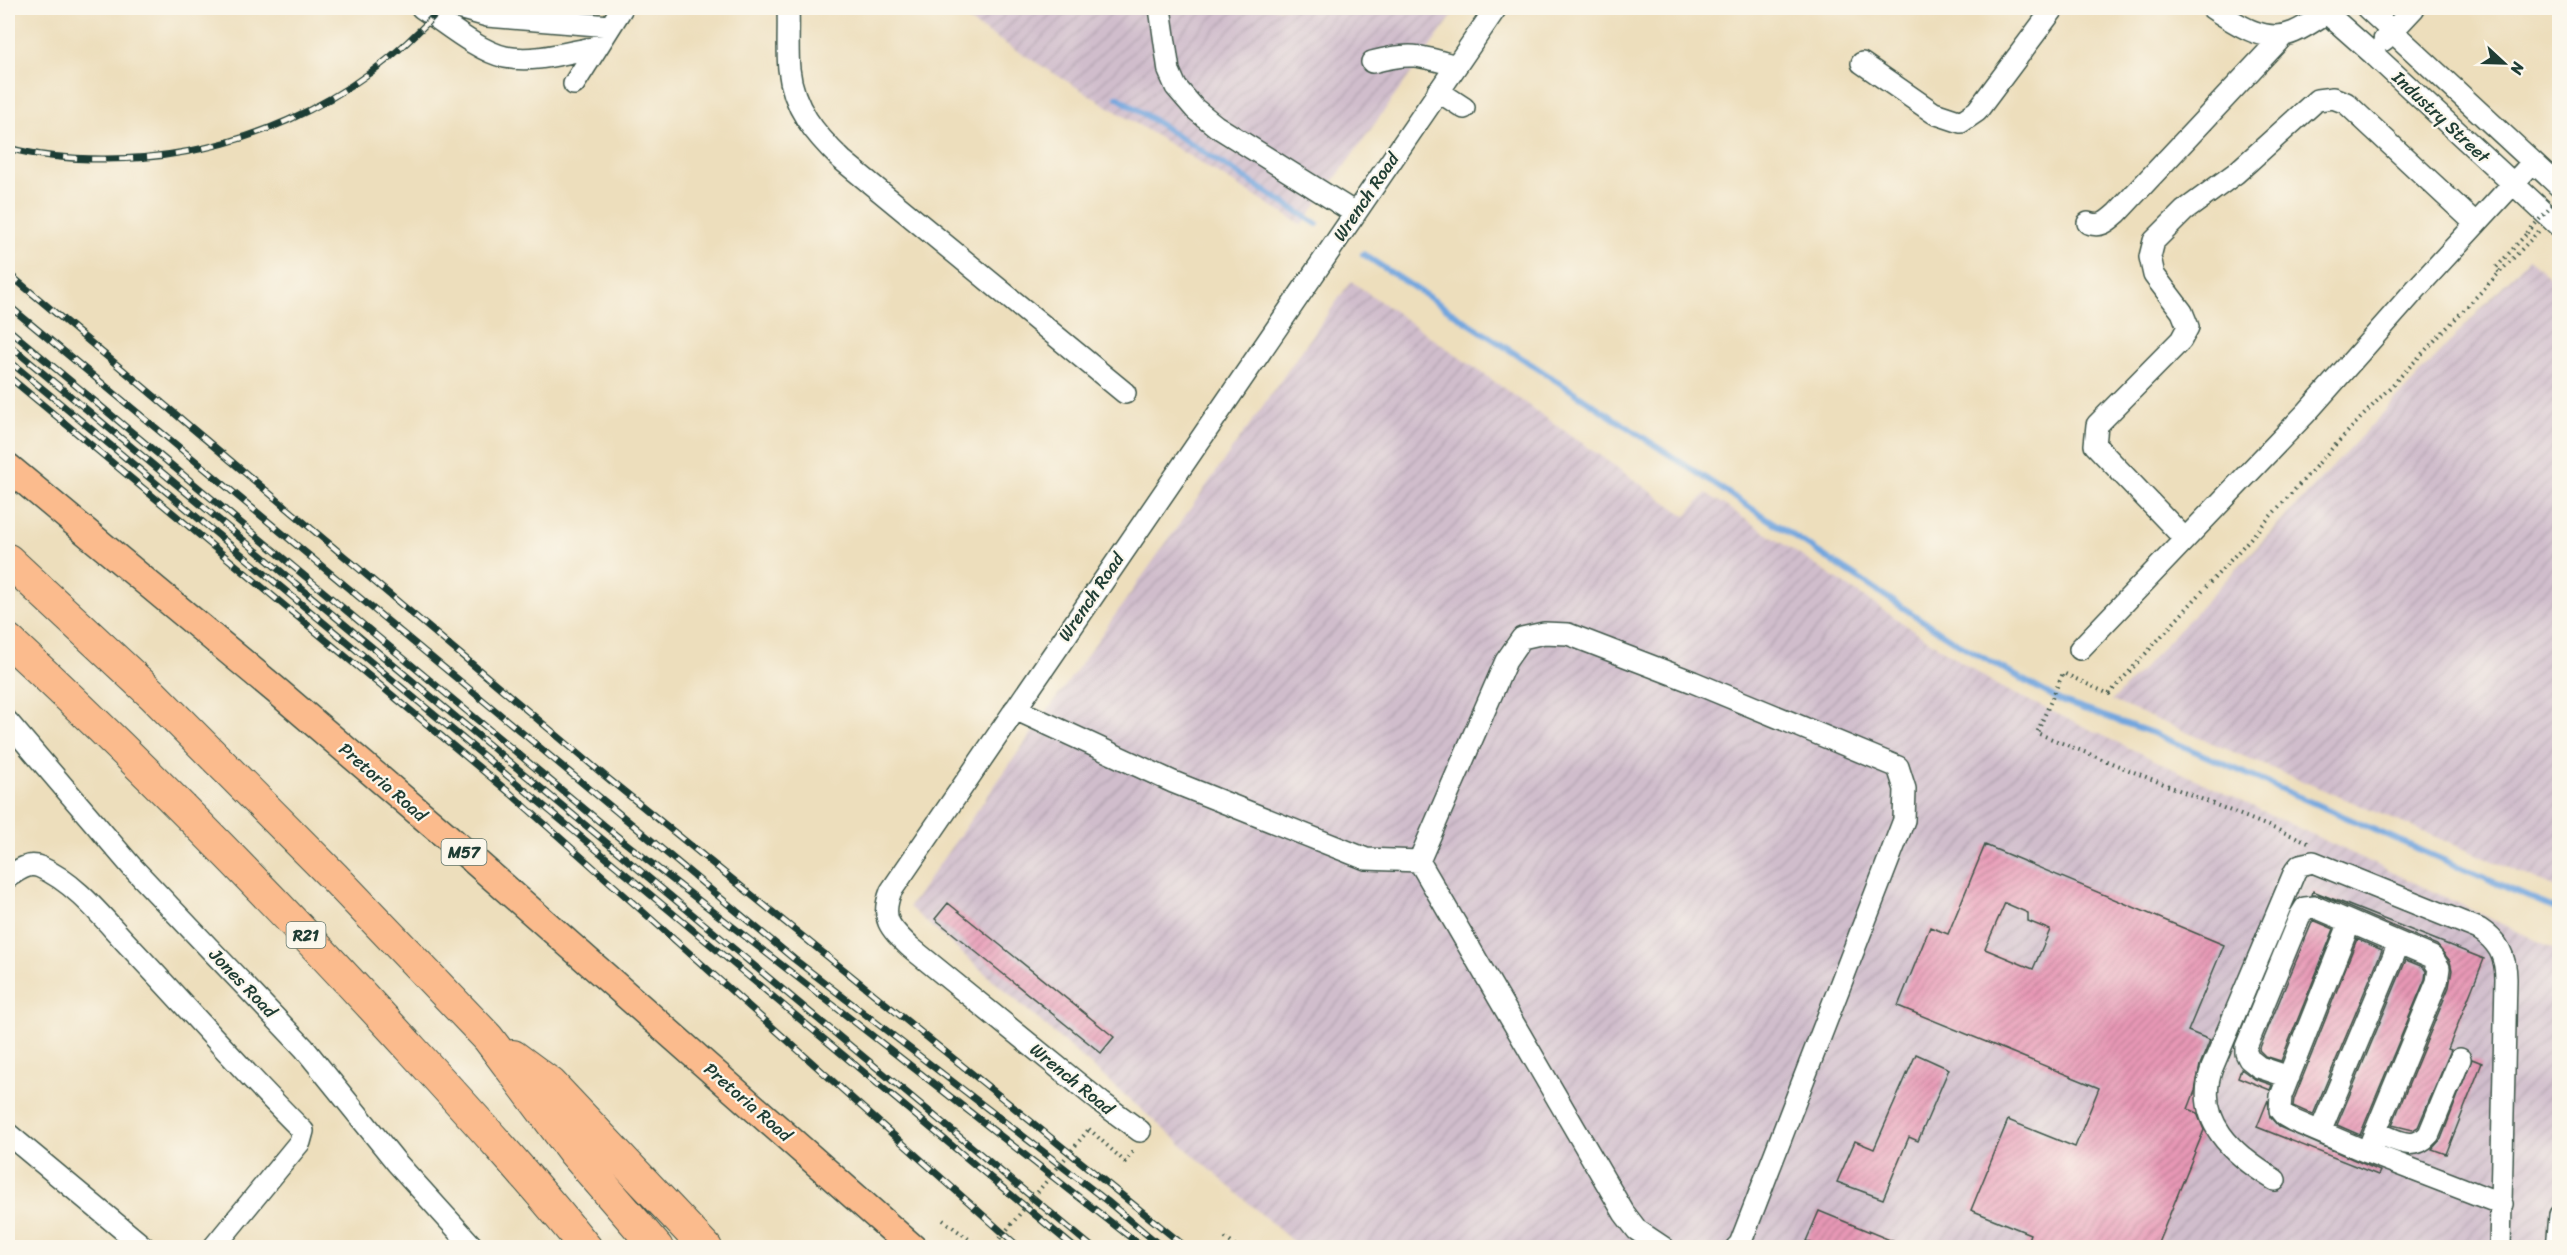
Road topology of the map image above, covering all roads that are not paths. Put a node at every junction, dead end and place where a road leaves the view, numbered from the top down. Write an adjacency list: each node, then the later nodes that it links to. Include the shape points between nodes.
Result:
1 (422, 8): 15 (street, via 505,57 535,58)
2 (458, 8): 12 (street, via 487,16)
3 (622, 8): 12 (street)
4 (788, 8): 30 (street, via 789,70 801,112 817,135 842,160)
5 (1160, 8): 26 (street, via 1169,71 1176,87 1195,109)
6 (1496, 8): 19 (street, Wrench Road)
7 (2054, 8): 18 (street, via 1977,111 1961,122 1934,113)
8 (2212, 8): 14 (street, via 2250,30)
9 (2367, 8): 13 (street, Industry Street)
10 (2414, 8): 13 (street)
11 (2327, 9): 14 (street); 16 (street, Industry Street)
12 (610, 26): 15 (street)
13 (2392, 31): 16 (street); 23 (street, Industry Street)
14 (2283, 36): 27 (street, via 2118,213 2104,224)
15 (597, 47): 20 (street)
16 (2373, 54): 24 (street, Industry Street)
17 (1372, 62): 19 (street, via 1400,55 1422,55)
18 (1862, 63)
19 (1456, 66): 21 (street, Wrench Road)
20 (574, 84)
21 (1438, 91): 22 (street); 26 (street, Wrench Road)
22 (1464, 108)
23 (2533, 162): 24 (street); 25 (street, Industry Street)
24 (2513, 184): 28 (street, Industry Street); 29 (street)
25 (2558, 184)
26 (1355, 213): 36 (street, Wrench Road)
27 (2088, 223)
28 (2555, 223)
29 (2476, 224): 32 (street, via 2308,411); 32 (street, via 2346,103 2333,98 2317,100 2236,173 2184,211 2154,242 2150,257 2154,275 2182,312 2188,327 2181,340 2097,425 2094,445)
30 (1125, 393)
31 (8, 466): 60 (main road, Pretoria Road / M57, via 365,766)
32 (2185, 539): 35 (street)
33 (8, 560): 42 (highway, via 153,695)
34 (8, 640): 57 (highway, R21, via 80,707 303,932 532,1180)
35 (2080, 649)
36 (1015, 709): 38 (street, via 1173,782 1366,859); 45 (street, Wrench Road, via 891,891 885,911 888,922 910,947)
37 (8, 722): 56 (street, Jones Road, via 132,867 304,1048 397,1163)
38 (1419, 861): 61 (street, via 1624,1213 1636,1230); 62 (street, via 1506,661 1522,638 1544,633 1568,634 1898,767 1905,789 1904,820)
39 (8, 877): 55 (street, via 25,866 39,866 69,886 303,1131 300,1142)
40 (2350, 922): 41 (street); 44 (street); 44 (street, via 2315,907 2302,911 2246,1047 2255,1064)
41 (2399, 943): 46 (street); 47 (street, via 2432,957 2439,974)
42 (488, 1038): 58 (highway, via 573,1151); 59 (highway, via 551,1084)
43 (2460, 1059): 47 (street, via 2429,1134 2421,1143 2413,1145)
44 (2289, 1077): 46 (street, via 2280,1110)
45 (1140, 1131)
46 (2320, 1132): 49 (street)
47 (2375, 1132): 49 (street)
48 (8, 1134): 54 (street)
49 (2367, 1152): 51 (street)
50 (2275, 1180): 51 (street, via 2238,1154 2219,1132 2209,1113 2208,1080 2295,871 2306,863 2319,864 2479,929 2500,949 2506,979)
51 (2502, 1204): 63 (street)
52 (2559, 1215): 53 (street)
53 (2559, 1227): 64 (street)
54 (145, 1248)
55 (213, 1248)
56 (474, 1248)
57 (586, 1248)
58 (657, 1248)
59 (706, 1248)
60 (913, 1248)
61 (1664, 1248)
62 (1736, 1248)
63 (2500, 1248)
64 (2557, 1248)

